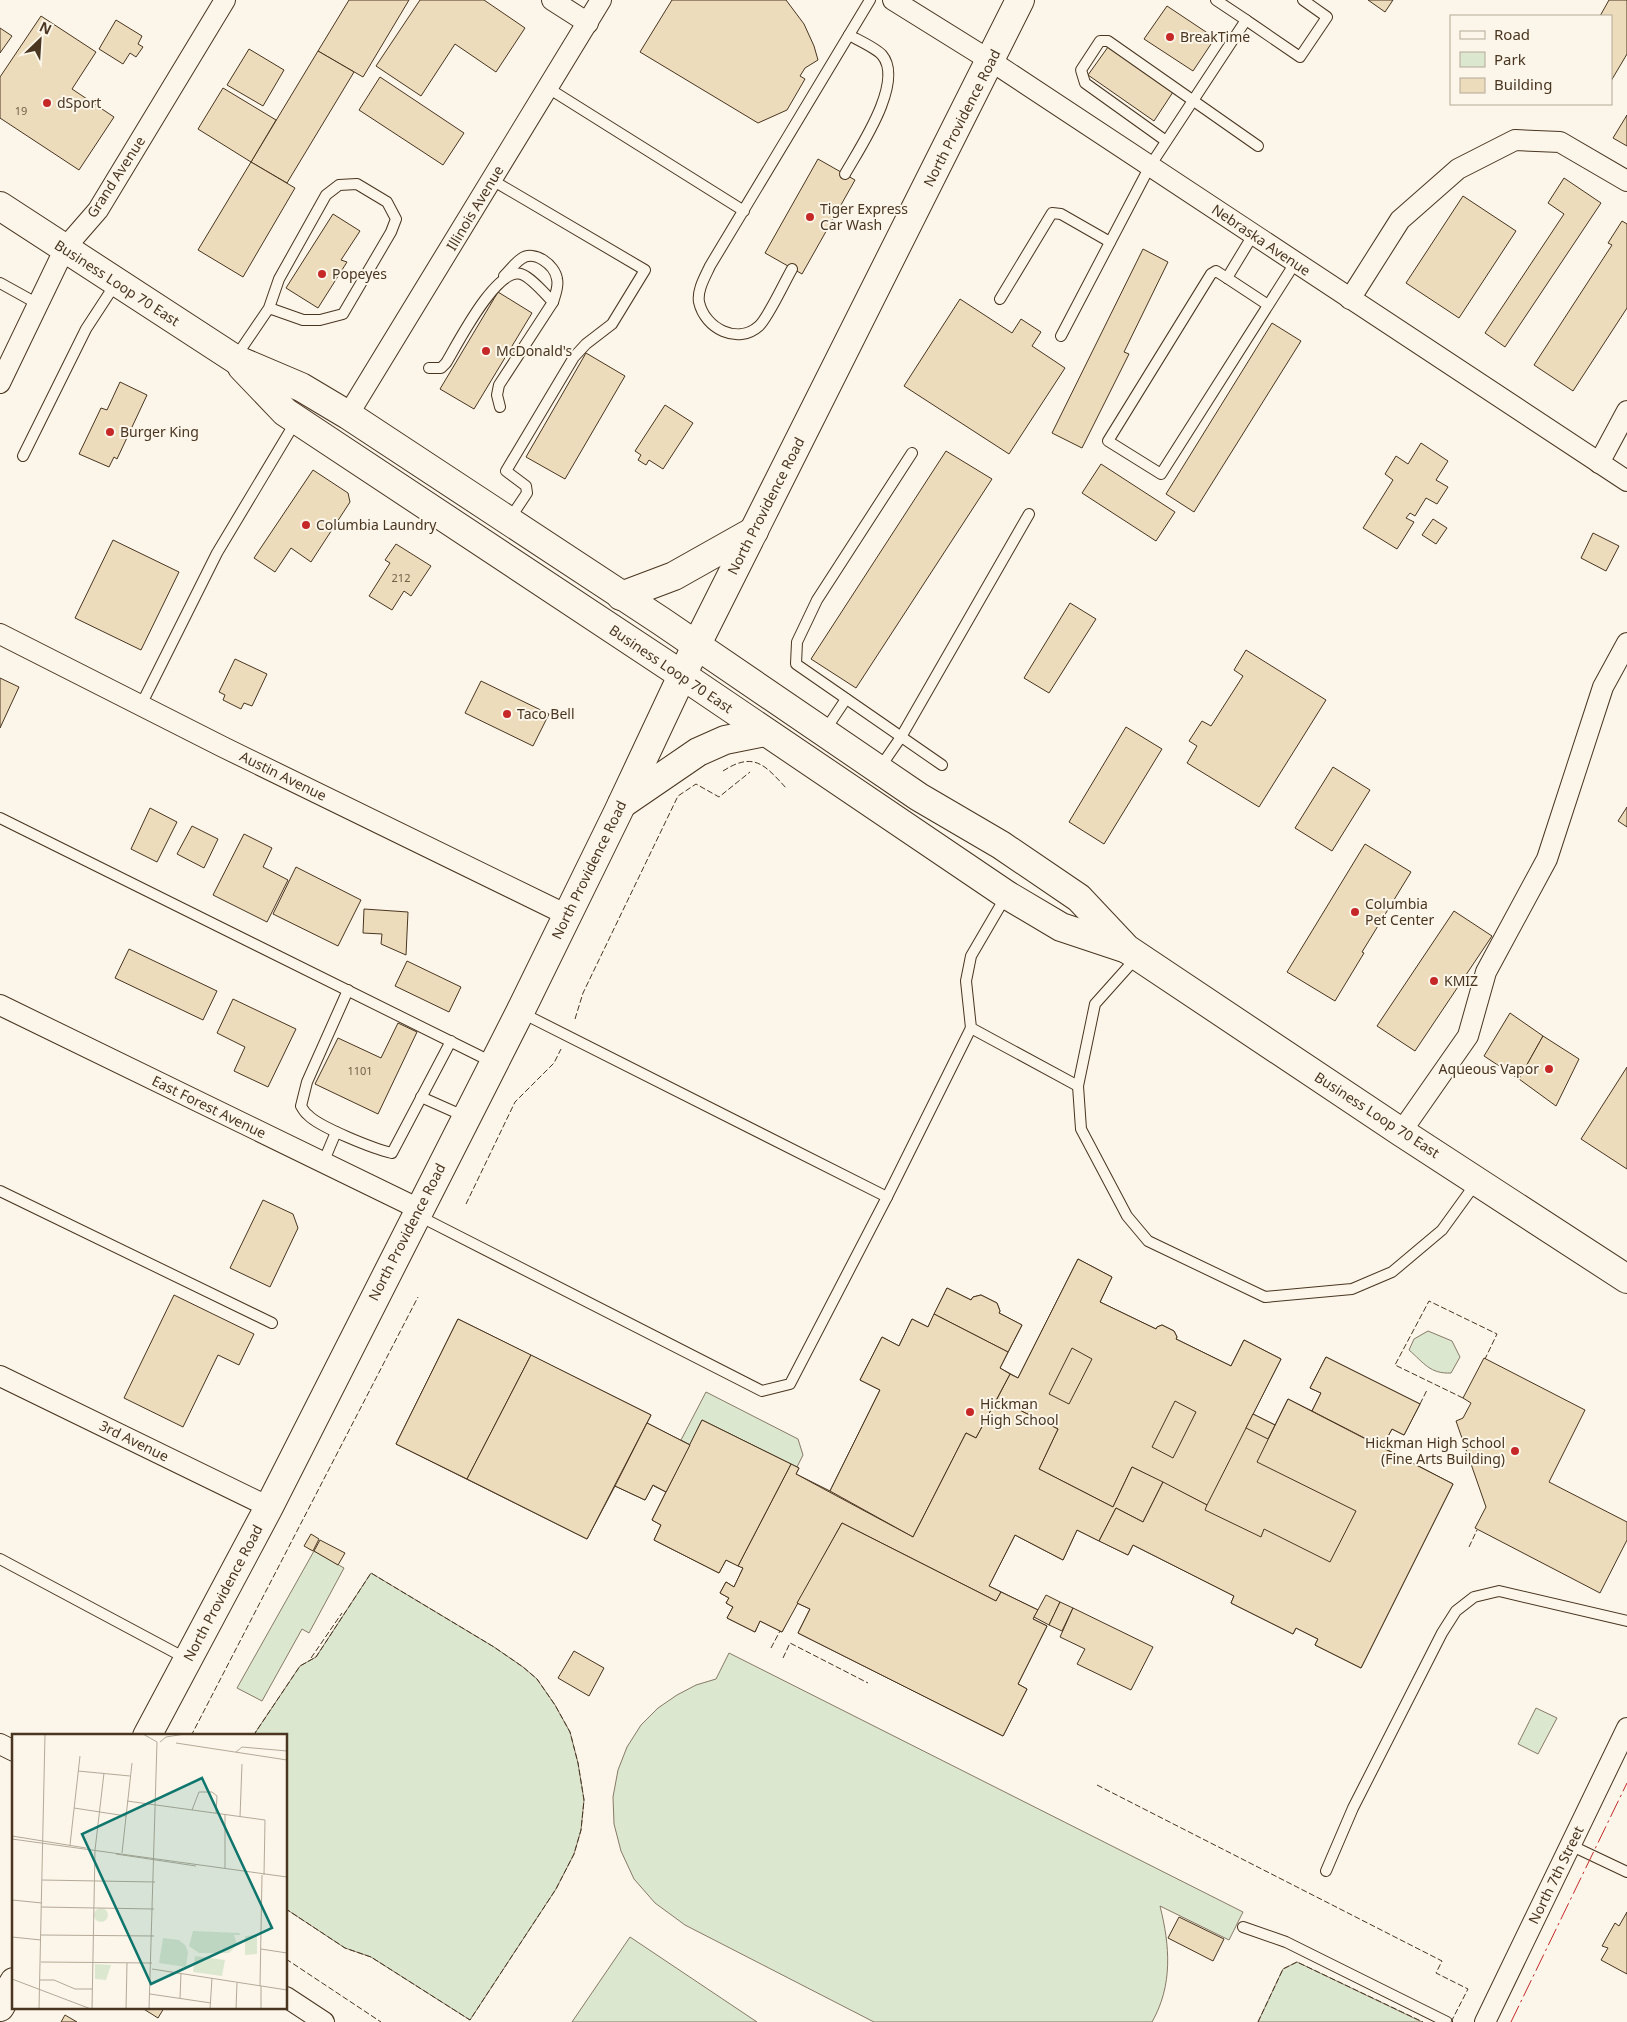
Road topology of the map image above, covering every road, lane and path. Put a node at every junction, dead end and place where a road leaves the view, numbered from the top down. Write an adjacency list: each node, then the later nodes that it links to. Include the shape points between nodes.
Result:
1 (225, 0): 25 (street, Grand Avenue, via 98,210)
2 (552, 0): 10 (street)
3 (601, 0): 10 (street, Illinois Avenue)
4 (870, 0): 11 (lane)
5 (1020, 0): 12 (main road, North Providence Road)
6 (1216, 0): 9 (lane)
7 (1303, 0): 9 (lane, via 1327,17 1300,57)
8 (902, 2): 12 (street, Nebraska Avenue)
9 (1246, 20): 14 (lane)
10 (588, 23): 13 (street, Illinois Avenue)
11 (849, 35): 18 (lane, via 882,55 889,74 884,102); 21 (lane)
12 (991, 61): 17 (street, Nebraska Avenue); 52 (main road, North Providence Road)
13 (548, 88): 19 (street, Illinois Avenue); 21 (lane)
14 (1194, 100): 15 (lane); 15 (lane, via 1158,79 1108,41 1100,41 1081,70 1084,83 1108,94 1135,113); 16 (lane)
15 (1166, 141): 17 (lane)
16 (1258, 146)
17 (1150, 166): 23 (street, Nebraska Avenue); 24 (lane)
18 (845, 174)
19 (492, 180): 44 (street, Illinois Avenue); 51 (lane, via 645,270 612,324 574,357 506,471 526,486 528,493)
20 (1627, 181): 33 (street, via 1560,142 1515,140 1458,169 1400,220)
21 (744, 211): 27 (lane, via 700,286 699,302 705,317 716,328 733,334 746,334 760,325)
22 (2, 212): 25 (main road, Business Loop 70 East)
23 (1253, 234): 26 (street, Nebraska Avenue); 28 (lane)
24 (1110, 242): 32 (lane, via 1060,214 1052,213); 38 (lane)
25 (65, 248): 31 (main road, Business Loop 70 East); 35 (street, Grand Avenue)
26 (1295, 263): 33 (street, Nebraska Avenue); 36 (lane)
27 (792, 269)
28 (1227, 278): 36 (lane); 36 (lane, via 1216,271 1211,274 1108,441 1161,474)
29 (500, 281): 34 (lane, via 513,274 522,274); 34 (lane, via 521,258 533,255 541,258 556,274 557,289); 40 (lane, via 446,364 441,368)
30 (0, 283): 35 (lane)
31 (117, 283): 39 (main road, Business Loop 70 East); 47 (lane, via 86,329)
32 (1000, 299)
33 (1350, 299): 48 (street, Nebraska Avenue)
34 (553, 302): 42 (lane, via 499,385)
35 (38, 304): 41 (street, Grand Avenue)
36 (1268, 305)
37 (270, 308): 37 (lane, via 303,320 320,320 343,314 391,232 396,219 387,202 357,184 339,185 326,195 279,279); 39 (lane)
38 (1060, 336)
39 (235, 359): 44 (main road, Business Loop 70 East, via 301,387); 45 (main road, Business Loop 70 East)
40 (429, 368)
41 (0, 383)
42 (500, 407)
43 (1627, 411): 48 (street)
44 (348, 415): 51 (main road, Business Loop 70 East)
45 (296, 420): 57 (main road, Business Loop 70 East); 59 (lane, via 217,553)
46 (912, 453): 58 (lane, via 817,600 796,642 796,664)
47 (23, 456)
48 (1599, 463): 49 (street, Nebraska Avenue)
49 (1627, 481)
50 (1028, 514): 62 (lane)
51 (509, 521): 53 (main road, Business Loop 70 East)
52 (754, 531): 53 (main road, via 674,576); 56 (main road, North Providence Road)
53 (621, 596): 56 (main road, Business Loop 70 East)
54 (0, 634): 59 (street, Austin Avenue)
55 (1627, 643): 80 (street, via 1603,687 1547,859 1486,972 1468,1036)
56 (696, 646): 57 (main road, North Providence Road); 61 (main road, Business Loop 70 East)
57 (682, 675): 60 (main road, Business Loop 70 East); 65 (main road, North Providence Road)
58 (846, 699): 61 (lane); 62 (lane)
59 (141, 705): 68 (street, Austin Avenue)
60 (765, 732): 65 (main road, via 724,740 698,752); 67 (main road, Business Loop 70 East)
61 (823, 732): 64 (main road, Business Loop 70 East)
62 (901, 737): 63 (lane); 64 (lane)
63 (942, 764)
64 (878, 770): 69 (main road, Business Loop 70 East, via 1001,845 1079,898)
65 (621, 805): 68 (main road, North Providence Road)
66 (0, 818): 70 (lane)
67 (1006, 895): 69 (main road, Business Loop 70 East, via 1061,927); 73 (lane, via 971,956 966,982)
68 (567, 915): 72 (main road, North Providence Road)
69 (1132, 953): 76 (lane, via 1095,1004); 80 (main road, Business Loop 70 East)
70 (348, 990): 74 (lane); 79 (lane, via 307,1082 301,1106 309,1116)
71 (0, 1005): 81 (street, East Forest Avenue)
72 (520, 1012): 75 (main road, North Providence Road); 84 (lane)
73 (971, 1028): 76 (lane); 84 (lane)
74 (451, 1041): 75 (lane); 77 (lane)
75 (494, 1063): 78 (main road, North Providence Road)
76 (1078, 1086): 82 (lane, via 1080,1129 1127,1216 1148,1241 1265,1297 1352,1289 1392,1272 1442,1230)
77 (421, 1097): 78 (lane); 79 (lane, via 392,1153)
78 (466, 1117): 85 (main road, North Providence Road)
79 (336, 1132): 81 (lane)
80 (1401, 1132): 82 (main road, Business Loop 70 East)
81 (323, 1163): 85 (street, East Forest Avenue)
82 (1477, 1181): 86 (main road, Business Loop 70 East)
83 (0, 1191): 87 (lane)
84 (887, 1197): 85 (lane, via 790,1384 762,1391 494,1255)
85 (417, 1212): 89 (main road, North Providence Road)
86 (1627, 1279)
87 (272, 1323)
88 (0, 1376): 89 (street, 3rd Avenue)
89 (269, 1507): 92 (main road, North Providence Road)
90 (0, 1559): 92 (lane)
91 (1627, 1621): 98 (lane, via 1500,1591 1474,1597 1456,1611 1354,1808)
92 (188, 1659): 94 (main road, North Providence Road)
93 (1627, 1728): 97 (street, North 7th Street)
94 (148, 1734)
95 (0, 1744): 96 (street)
96 (12, 1750)
97 (1570, 1845): 99 (lane); 106 (street, North 7th Street)
98 (1326, 1870)
99 (1627, 1872)
100 (1243, 1927): 105 (lane, via 1286,1942)
101 (12, 1986): 103 (main road)
102 (288, 1999): 104 (street)
103 (0, 2007)
104 (324, 2022)
105 (1447, 2022)
106 (1485, 2022)

